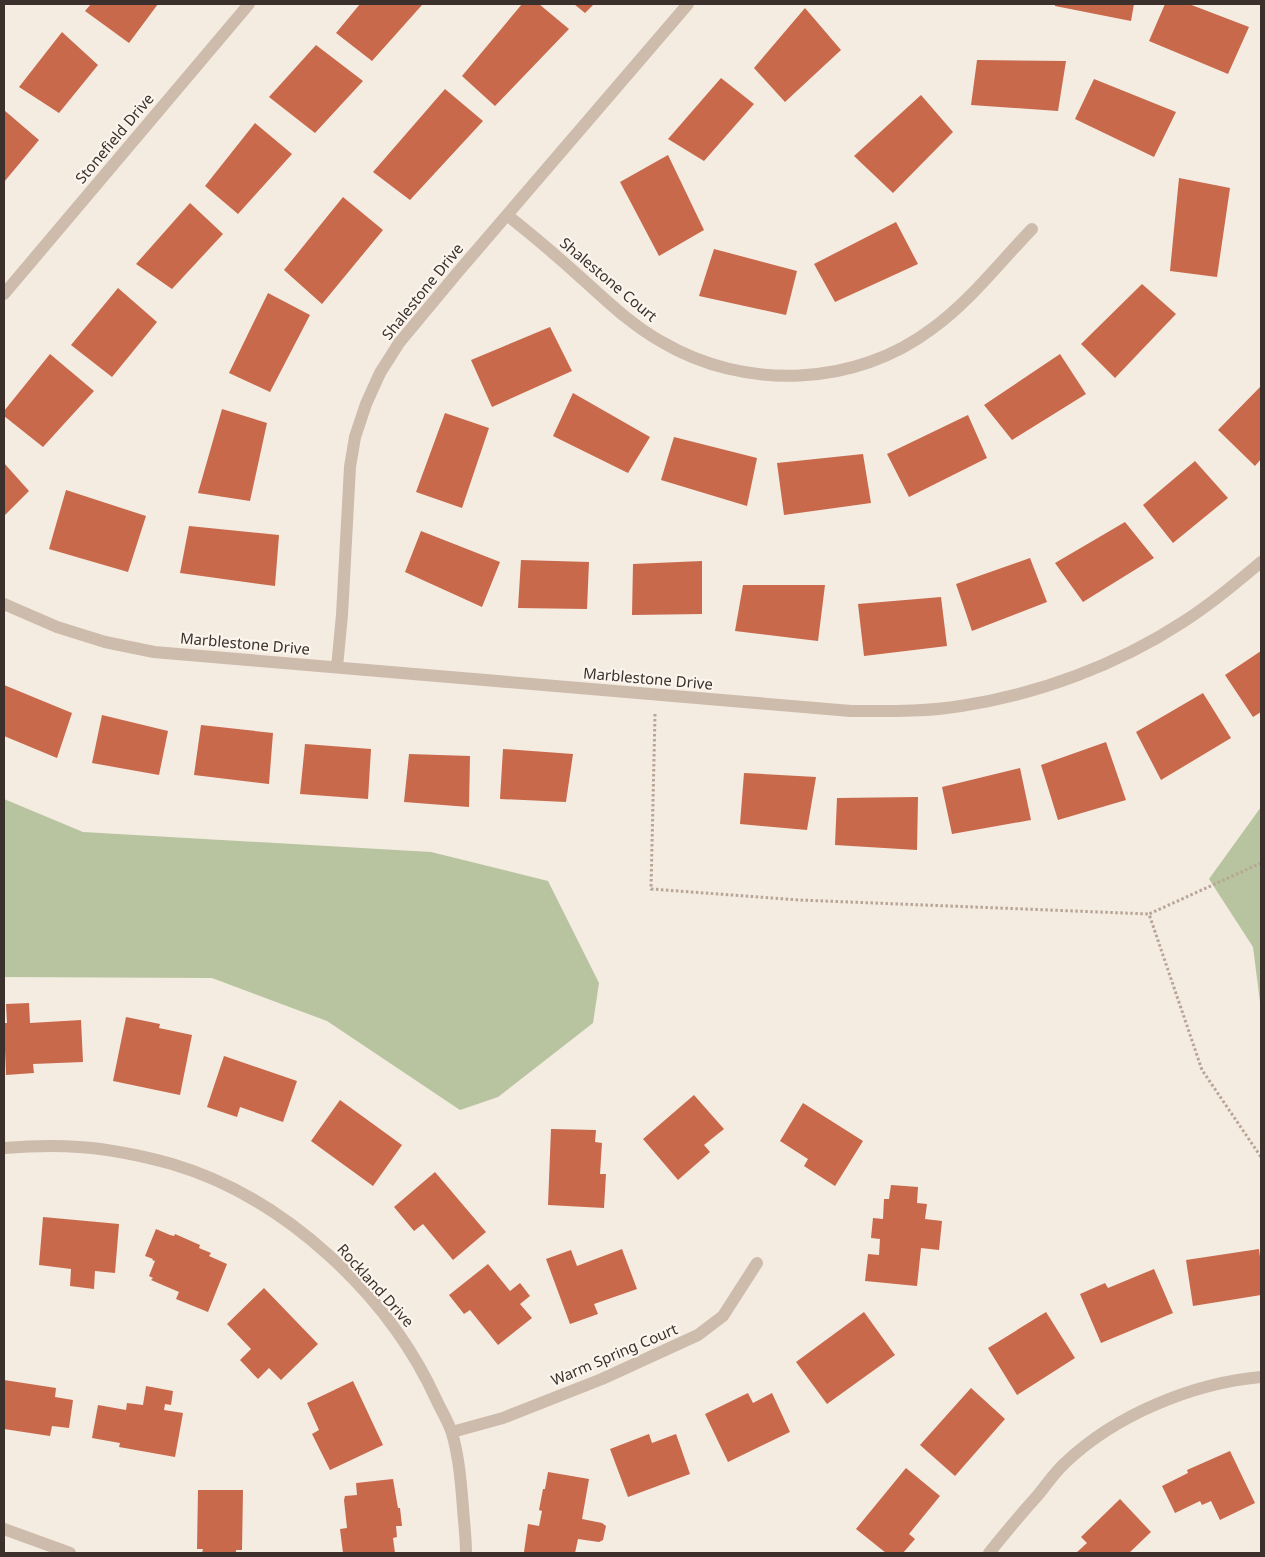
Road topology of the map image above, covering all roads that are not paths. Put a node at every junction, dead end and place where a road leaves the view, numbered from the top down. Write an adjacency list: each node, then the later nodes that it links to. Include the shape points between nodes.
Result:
1 (248, 4): 5 (street, Stonefield Drive)
2 (688, 4): 3 (street, Shalestone Drive)
3 (508, 215): 4 (street, Shalestone Court, via 623,316 662,342 720,367 784,377 854,367 917,340 954,311); 8 (street, Shalestone Drive, via 399,344 380,373 366,404 355,437 350,467)
4 (1032, 229)
5 (4, 294)
6 (1261, 562): 8 (street, Marblestone Drive, via 1224,594 1140,648 1048,686 961,706 906,711 841,710)
7 (4, 604): 8 (street, Marblestone Drive, via 57,627 105,642 154,652)
8 (337, 667)
9 (4, 1148): 12 (street, Rockland Drive, via 46,1146 110,1150 173,1164 219,1182 263,1205 333,1259 373,1302 410,1350)
10 (757, 1262): 12 (street, Warm Spring Court, via 723,1316 698,1335 602,1379 503,1418)
11 (1261, 1377): 16 (street, via 1205,1386 1144,1409 1117,1424 1065,1463)
12 (452, 1432): 15 (street, Rockland Drive, via 460,1471)
13 (4, 1529): 14 (street)
14 (70, 1553)
15 (466, 1553)
16 (989, 1553)

